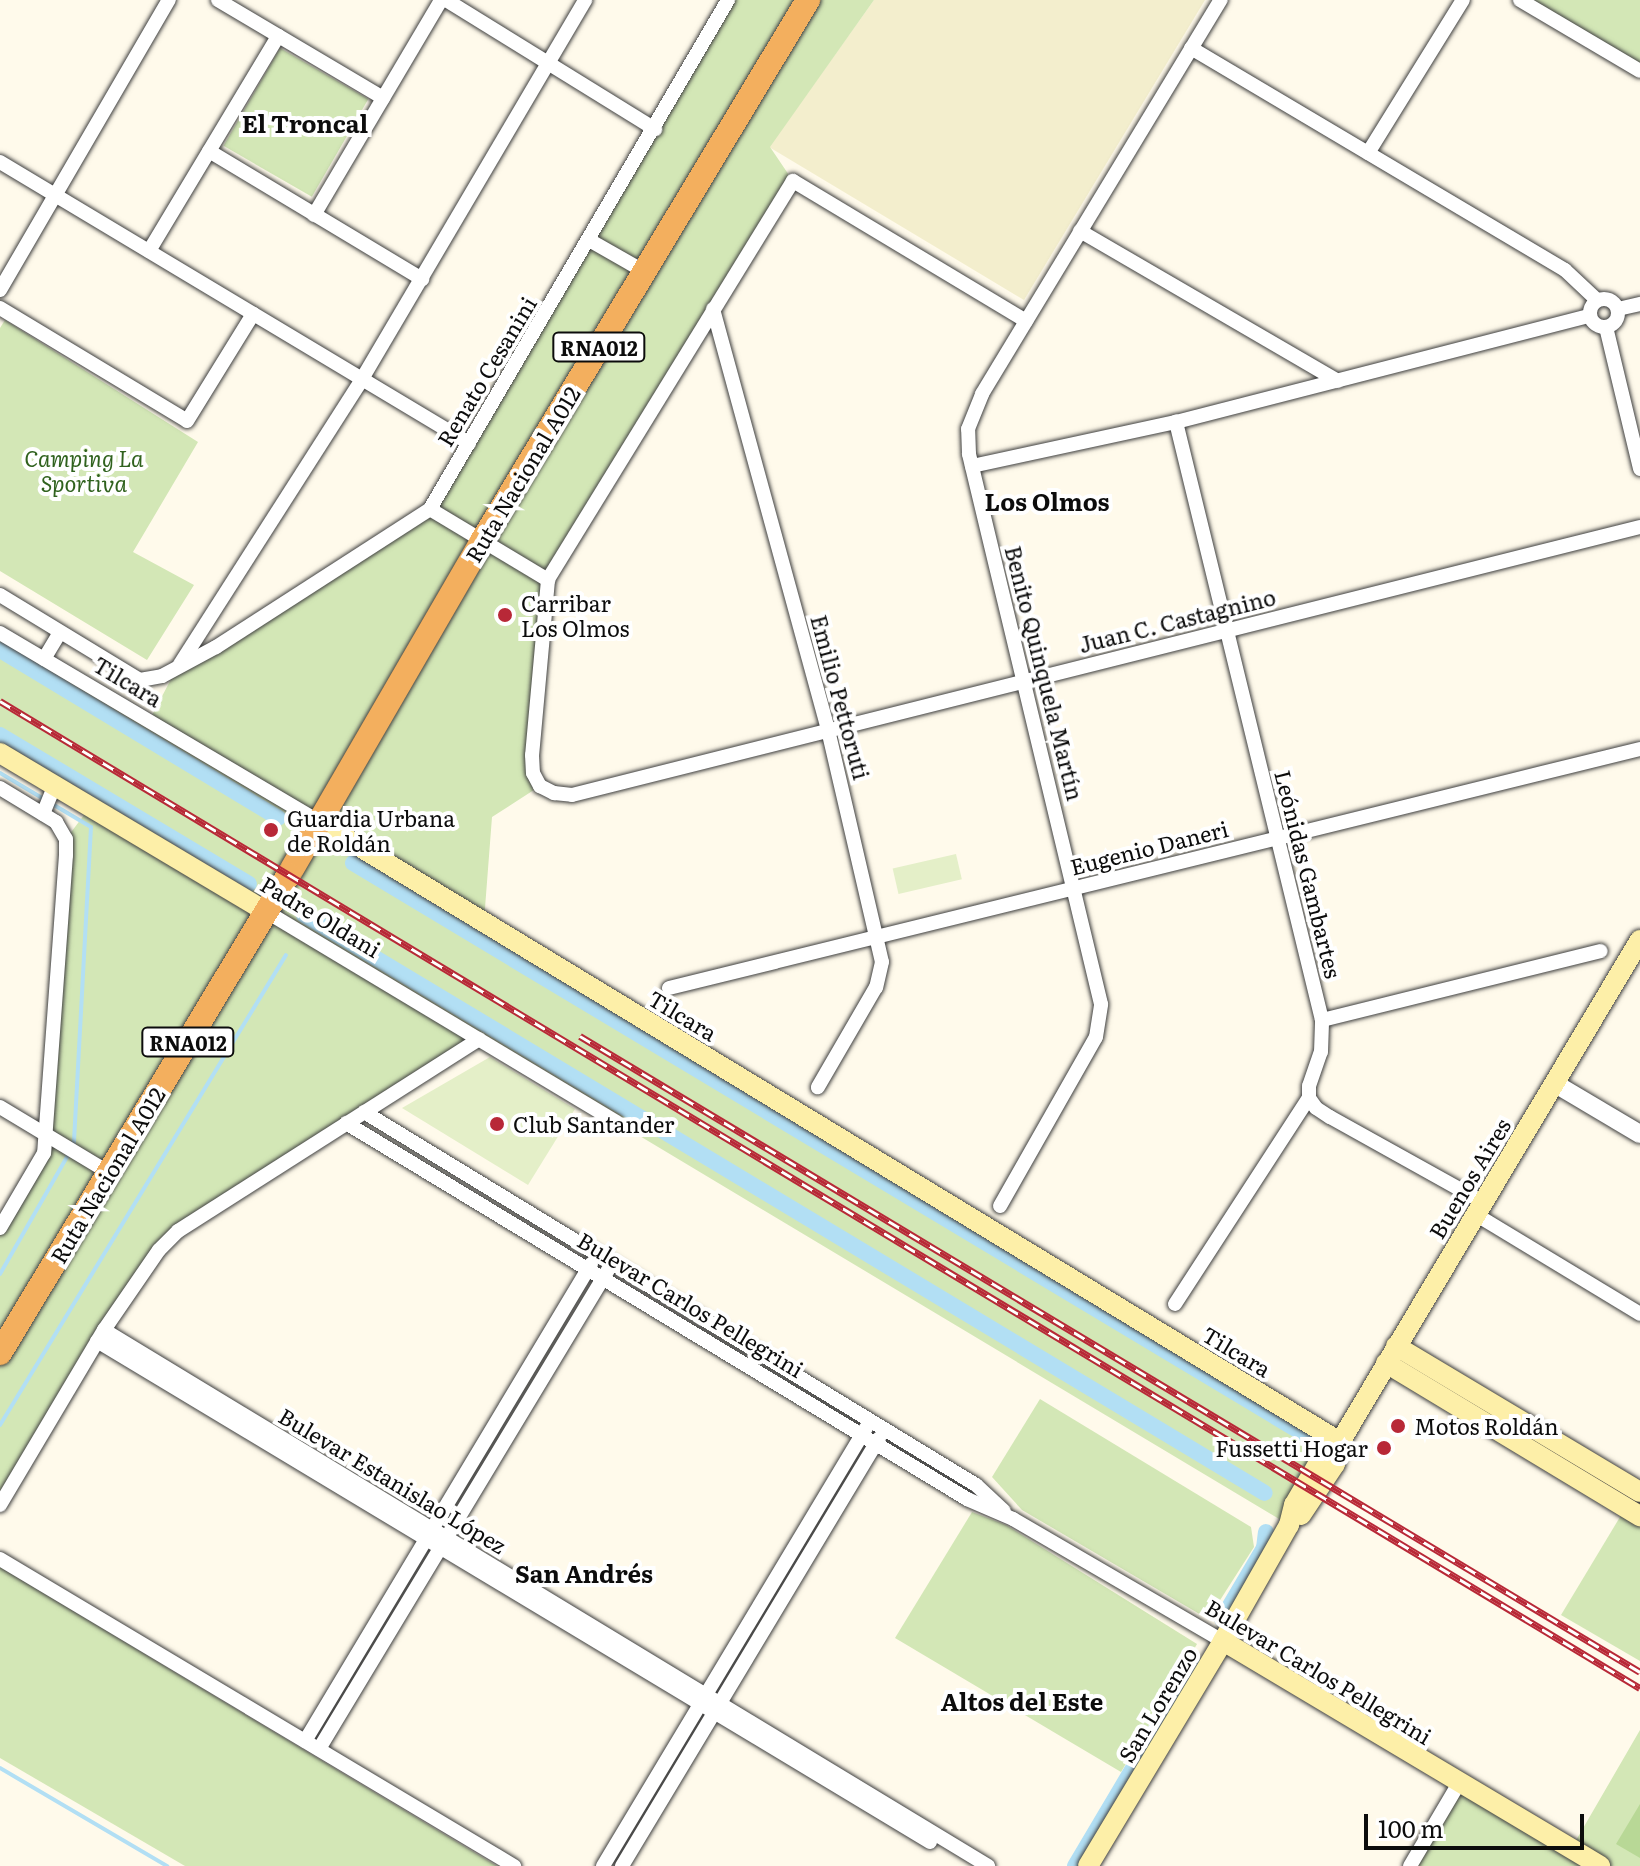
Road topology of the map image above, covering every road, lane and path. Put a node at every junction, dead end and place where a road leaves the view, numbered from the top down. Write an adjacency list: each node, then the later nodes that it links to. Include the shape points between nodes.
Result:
1 (169, 0): 19 (street)
2 (218, 0): 10 (street)
3 (444, 0): 12 (street); 14 (street)
4 (585, 0): 12 (street)
5 (728, 0): 15 (street, Renato Cesanini)
6 (808, 0): 24 (highway, Ruta Nacional A012 / RNA012)
7 (1221, 0): 11 (street, Benito Quinquela Martín)
8 (1463, 0): 17 (street)
9 (1520, 0): 13 (street)
10 (278, 36): 14 (street); 16 (street)
11 (1191, 48): 17 (street); 21 (street, Benito Quinquela Martín)
12 (548, 63): 15 (street); 25 (street)
13 (1640, 71)
14 (383, 98): 20 (street)
15 (655, 129): 22 (street, Renato Cesanini)
16 (209, 151): 20 (street); 23 (street)
17 (1368, 153): 27 (street, via 1565,270)
18 (0, 162): 19 (street)
19 (55, 195): 23 (street); 26 (street)
20 (314, 215): 25 (street)
21 (1080, 231): 34 (street, Benito Quinquela Martín); 37 (street)
22 (589, 240): 24 (street); 39 (street, Renato Cesanini)
23 (149, 251): 32 (street)
24 (645, 272): 44 (highway, Ruta Nacional A012 / RNA012)
25 (422, 279): 36 (street)
26 (0, 290)
27 (1597, 300): 31 (street, via 1610,300); 33 (street)
28 (1640, 304): 31 (street)
29 (0, 308): 32 (street, via 187,421)
30 (713, 309): 34 (street, via 793,181); 45 (street); 53 (street, Emilio Pettoruti)
31 (1618, 309): 35 (street, via 1617,319)
32 (253, 314): 36 (street)
33 (1590, 316): 35 (street, via 1594,324); 37 (street)
34 (1026, 321): 40 (street, Benito Quinquela Martín, via 972,416 967,442)
35 (1606, 327): 41 (street)
36 (362, 379): 39 (street); 51 (street)
37 (1338, 381): 38 (street)
38 (1176, 422): 40 (street); 47 (street, Leónidas Gambartes)
39 (469, 443): 42 (street, Renato Cesanini)
40 (972, 466): 52 (street, Benito Quinquela Martín)
41 (1640, 469)
42 (430, 509): 44 (street); 51 (street, Renato Cesanini, via 216,647)
43 (1640, 527): 47 (street, Juan C. Castagnino)
44 (482, 541): 45 (street); 59 (highway, Ruta Nacional A012 / RNA012)
45 (548, 580): 53 (street, Juan C. Castagnino, via 532,755 540,786 572,795)
46 (0, 595): 48 (street)
47 (1227, 630): 52 (street, Juan C. Castagnino); 60 (street, Leónidas Gambartes)
48 (60, 632): 50 (street); 51 (street, Renato Cesanini, via 140,680 162,676)
49 (0, 633): 50 (street, Tilcara)
50 (44, 659): 59 (street, Tilcara)
51 (179, 664)
52 (1024, 681): 53 (street, Juan C. Castagnino); 61 (street, Benito Quinquela Martín)
53 (828, 730): 63 (street, Emilio Pettoruti)
54 (1640, 749): 60 (street, Eugenio Daneri)
55 (0, 753): 56 (main road, Padre Oldani)
56 (55, 785): 58 (street); 62 (main road, Padre Oldani)
57 (0, 788): 58 (street)
58 (43, 814): 77 (street, via 56,822 66,839)
59 (319, 822): 62 (highway, Ruta Nacional A012 / RNA012); 93 (main road, Tilcara)
60 (1278, 838): 61 (street, Eugenio Daneri); 67 (street, Leónidas Gambartes)
61 (1074, 888): 63 (street, Eugenio Daneri); 79 (street, Benito Quinquela Martín, via 1100,993 1099,1025)
62 (267, 912): 68 (street, Padre Oldani); 78 (highway, Ruta Nacional A012 / RNA012)
63 (878, 937): 66 (street, Eugenio Daneri); 70 (street, Emilio Pettoruti, via 882,962 876,987)
64 (1640, 940): 69 (main road, Buenos Aires)
65 (1601, 951): 67 (street)
66 (669, 988)
67 (1322, 1020): 71 (street, Leónidas Gambartes, via 1321,1052)
68 (479, 1039): 73 (street); 74 (street, Padre Oldani)
69 (1554, 1083): 76 (street); 80 (main road, Buenos Aires)
70 (818, 1087)
71 (1309, 1098): 80 (street, via 1330,1117); 86 (street, Leónidas Gambartes)
72 (0, 1107): 77 (street)
73 (364, 1112): 75 (street); 82 (street, Bulevar Carlos Pellegrini)
74 (617, 1122)
75 (346, 1123): 84 (street, Bulevar Carlos Pellegrini); 88 (street, via 178,1231 159,1250)
76 (1640, 1134)
77 (46, 1135): 78 (street); 81 (street, via 44,1153)
78 (108, 1172): 89 (highway, Ruta Nacional A012 / RNA012)
79 (1000, 1206)
80 (1479, 1208): 87 (street); 90 (main road, Buenos Aires)
81 (0, 1228)
82 (598, 1254): 83 (street, Bulevar Carlos Pellegrini); 84 (street)
83 (612, 1263): 85 (street); 91 (street, Bulevar Carlos Pellegrini)
84 (588, 1270): 85 (street, Bulevar Carlos Pellegrini); 100 (street)
85 (603, 1278): 92 (street, Bulevar Carlos Pellegrini); 101 (street)
86 (1175, 1304)
87 (1640, 1314)
88 (101, 1336): 98 (street); 100 (street, Bulevar Estanislao López)
89 (0, 1353)
90 (1391, 1354): 93 (main road, Buenos Aires); 96 (main road)
91 (877, 1425): 92 (street); 94 (street, Bulevar Carlos Pellegrini)
92 (869, 1439): 97 (street, Bulevar Carlos Pellegrini); 104 (street)
93 (1340, 1442): 95 (main road, Buenos Aires, via 1335,1464)
94 (976, 1485): 97 (street); 99 (street, Bulevar Carlos Pellegrini)
95 (1311, 1490): 103 (main road, San Lorenzo, via 1306,1511 1289,1525)
96 (1637, 1498)
97 (967, 1499): 99 (street, Bulevar Carlos Pellegrini)
98 (0, 1505)
99 (1013, 1519): 103 (street, Bulevar Carlos Pellegrini)
100 (429, 1534): 101 (street, Bulevar Estanislao López); 105 (street)
101 (444, 1543): 104 (street, Bulevar Estanislao López); 106 (street)
102 (0, 1559): 105 (street)
103 (1223, 1641): 107 (main road, Bulevar Carlos Pellegrini); 113 (main road, San Lorenzo)
104 (710, 1704): 109 (street); 110 (street); 111 (street, Bulevar Estanislao López); 112 (street, Bulevar Estanislao López)
105 (305, 1741): 106 (street)
106 (319, 1749): 108 (street)
107 (1459, 1783): 114 (street); 115 (main road, Bulevar Carlos Pellegrini)
108 (514, 1866)
109 (603, 1866)
110 (622, 1866)
111 (970, 1866)
112 (988, 1866)
113 (1088, 1866)
114 (1410, 1866)
115 (1600, 1866)

